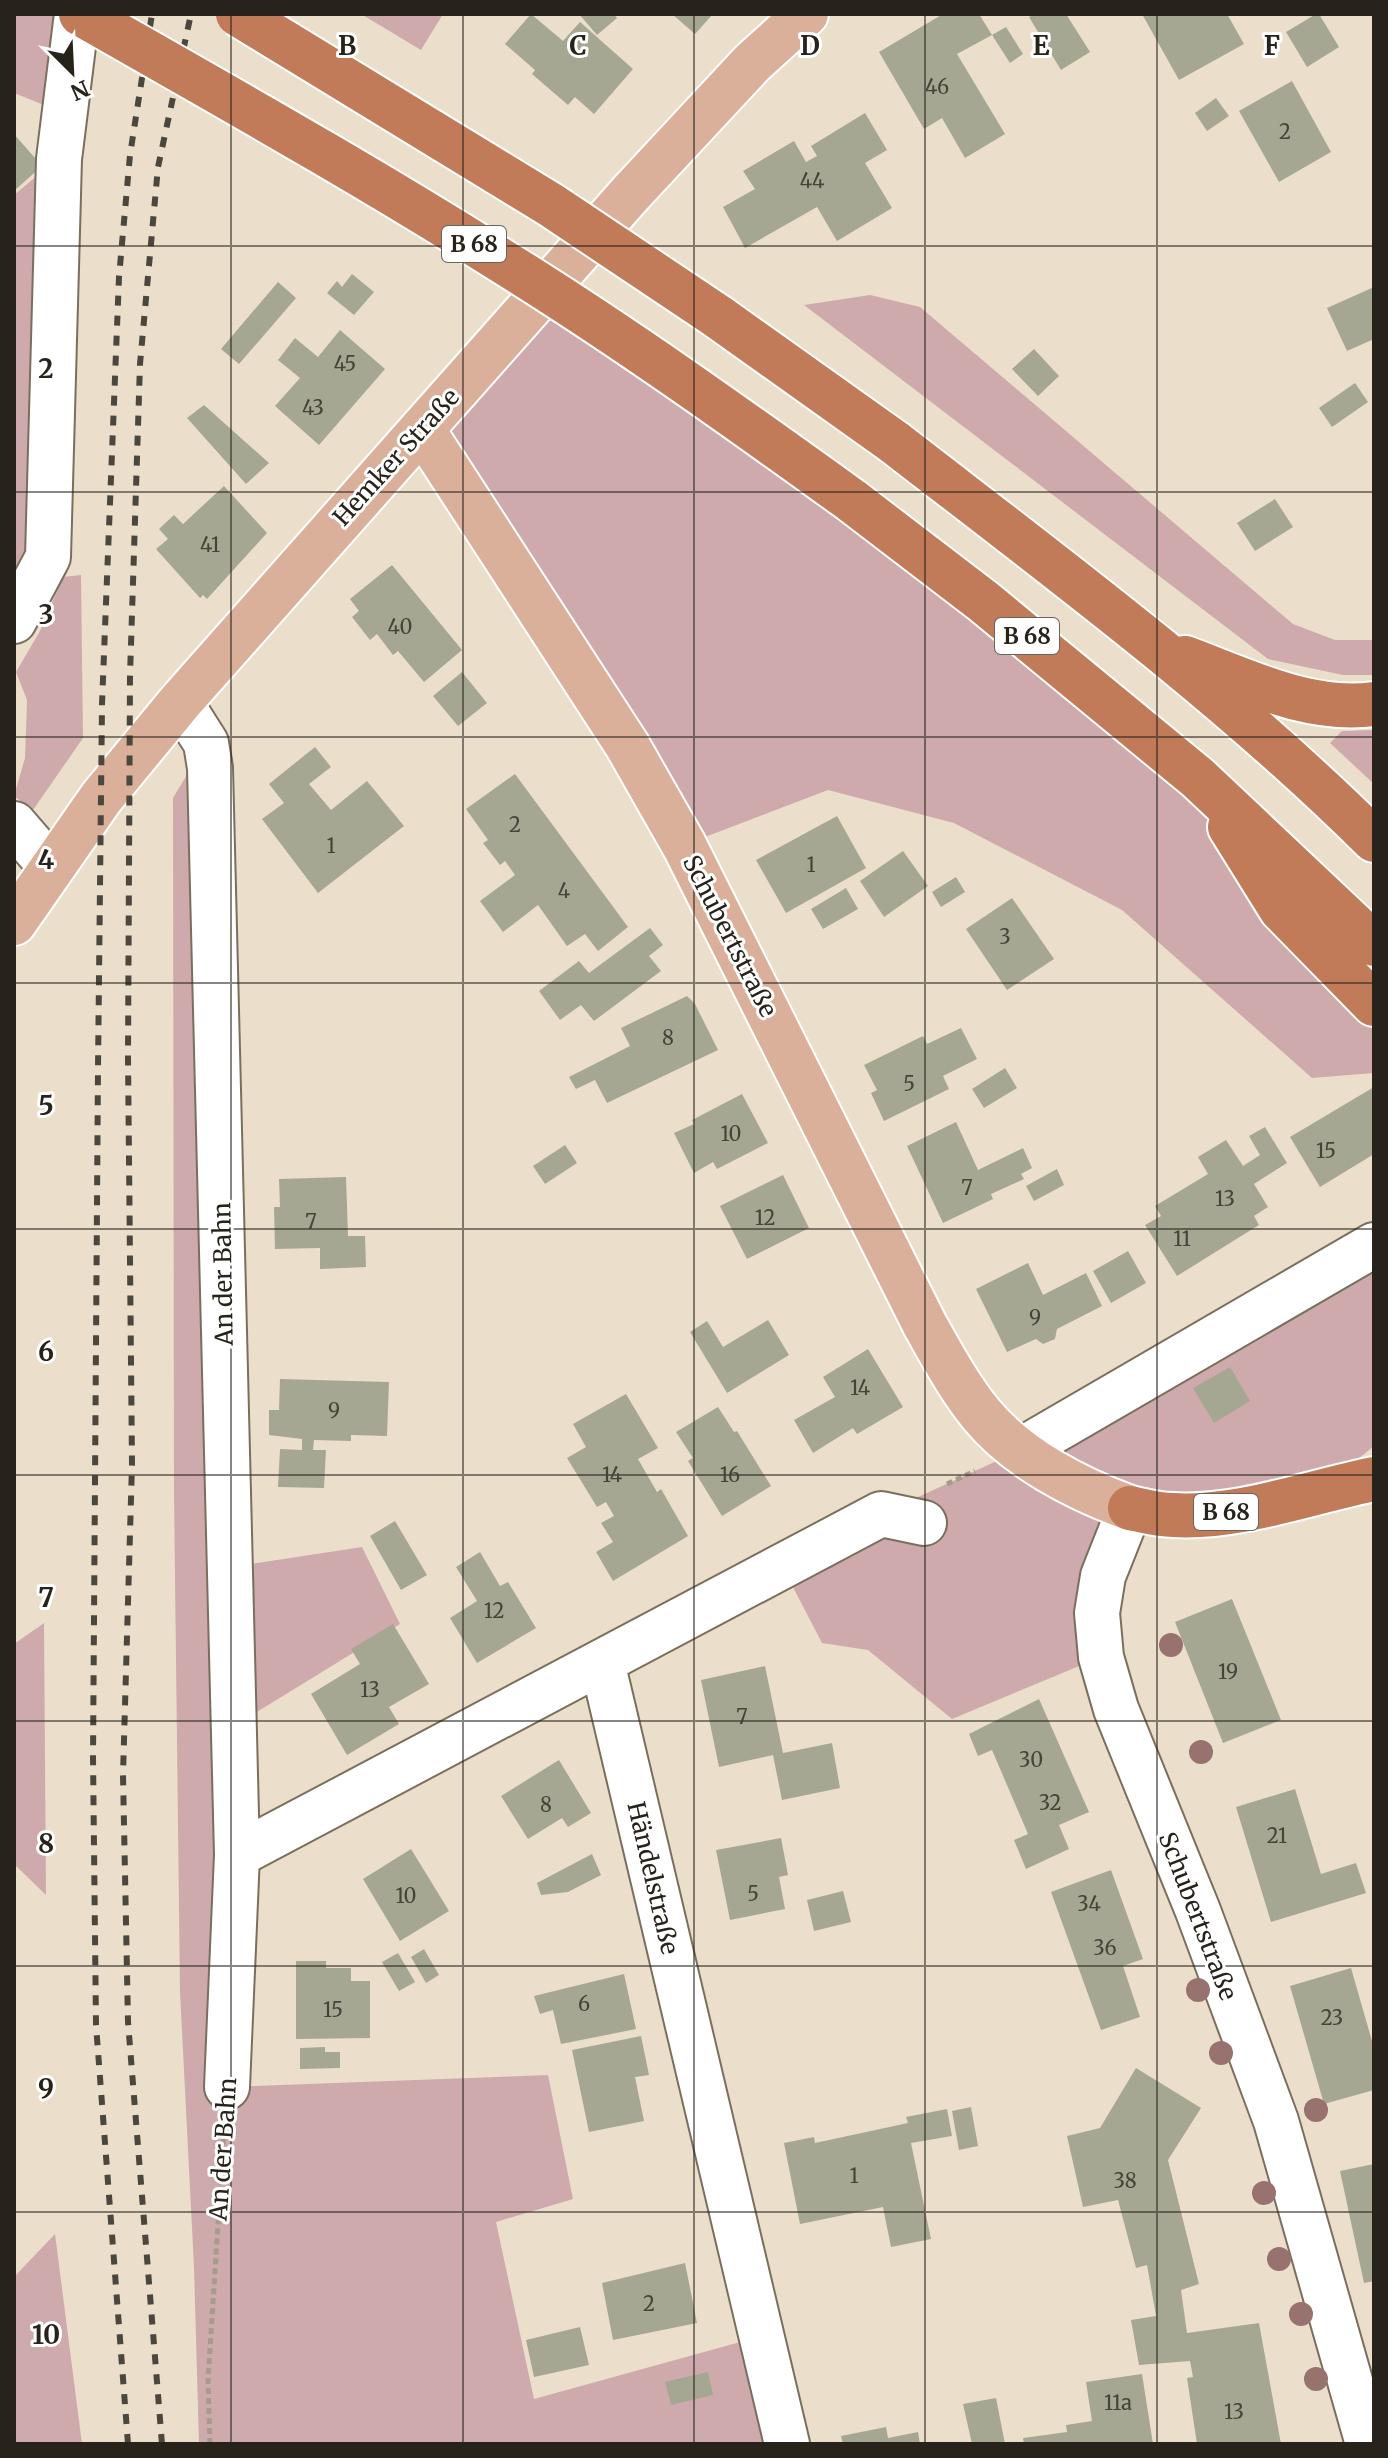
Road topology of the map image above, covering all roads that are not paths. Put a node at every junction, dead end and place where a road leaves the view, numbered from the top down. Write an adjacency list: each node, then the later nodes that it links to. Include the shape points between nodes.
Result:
1 (79, 14): 5 (street, via 59,159 48,557); 9 (highway, B 68, bridge, via 348,167 673,372 983,601)
2 (238, 14): 6 (highway, bridge, via 551,205 717,316 894,442)
3 (806, 14): 4 (main road, Hemker Straße, via 752,63 631,193)
4 (422, 429): 7 (main road, Hemker Straße); 18 (main road, Schubertstraße, via 627,745 684,845 925,1325 982,1415)
5 (14, 621)
6 (1154, 646): 8 (highway, via 1295,699 1350,707); 11 (highway)
7 (180, 702): 12 (main road, Hemker Straße); 24 (street, An der Bahn, via 206,743 210,768)
8 (1374, 704)
9 (1198, 778): 14 (highway, B 68); 15 (highway, B 68, via 1281,909)
10 (14, 824): 12 (street)
11 (1374, 840)
12 (52, 868): 13 (main road, Hemker Straße)
13 (14, 923)
14 (1374, 944)
15 (1374, 1004)
16 (1374, 1245): 18 (street)
17 (1374, 1446): 20 (highway, B 68)
18 (1021, 1450): 21 (main road, Schubertstraße, via 1093,1495)
19 (1374, 1479): 20 (highway, B 68)
20 (1320, 1490): 21 (highway, B 68, via 1217,1514 1173,1515)
21 (1130, 1508): 27 (street, Schubertstraße, via 1103,1576 1097,1613 1101,1657 1116,1709 1276,2121)
22 (924, 1523): 23 (street, via 881,1514)
23 (602, 1662): 24 (street); 26 (street, Händelstraße)
24 (237, 1855): 25 (street, An der Bahn)
25 (227, 2087)
26 (787, 2444)
27 (1368, 2444)

